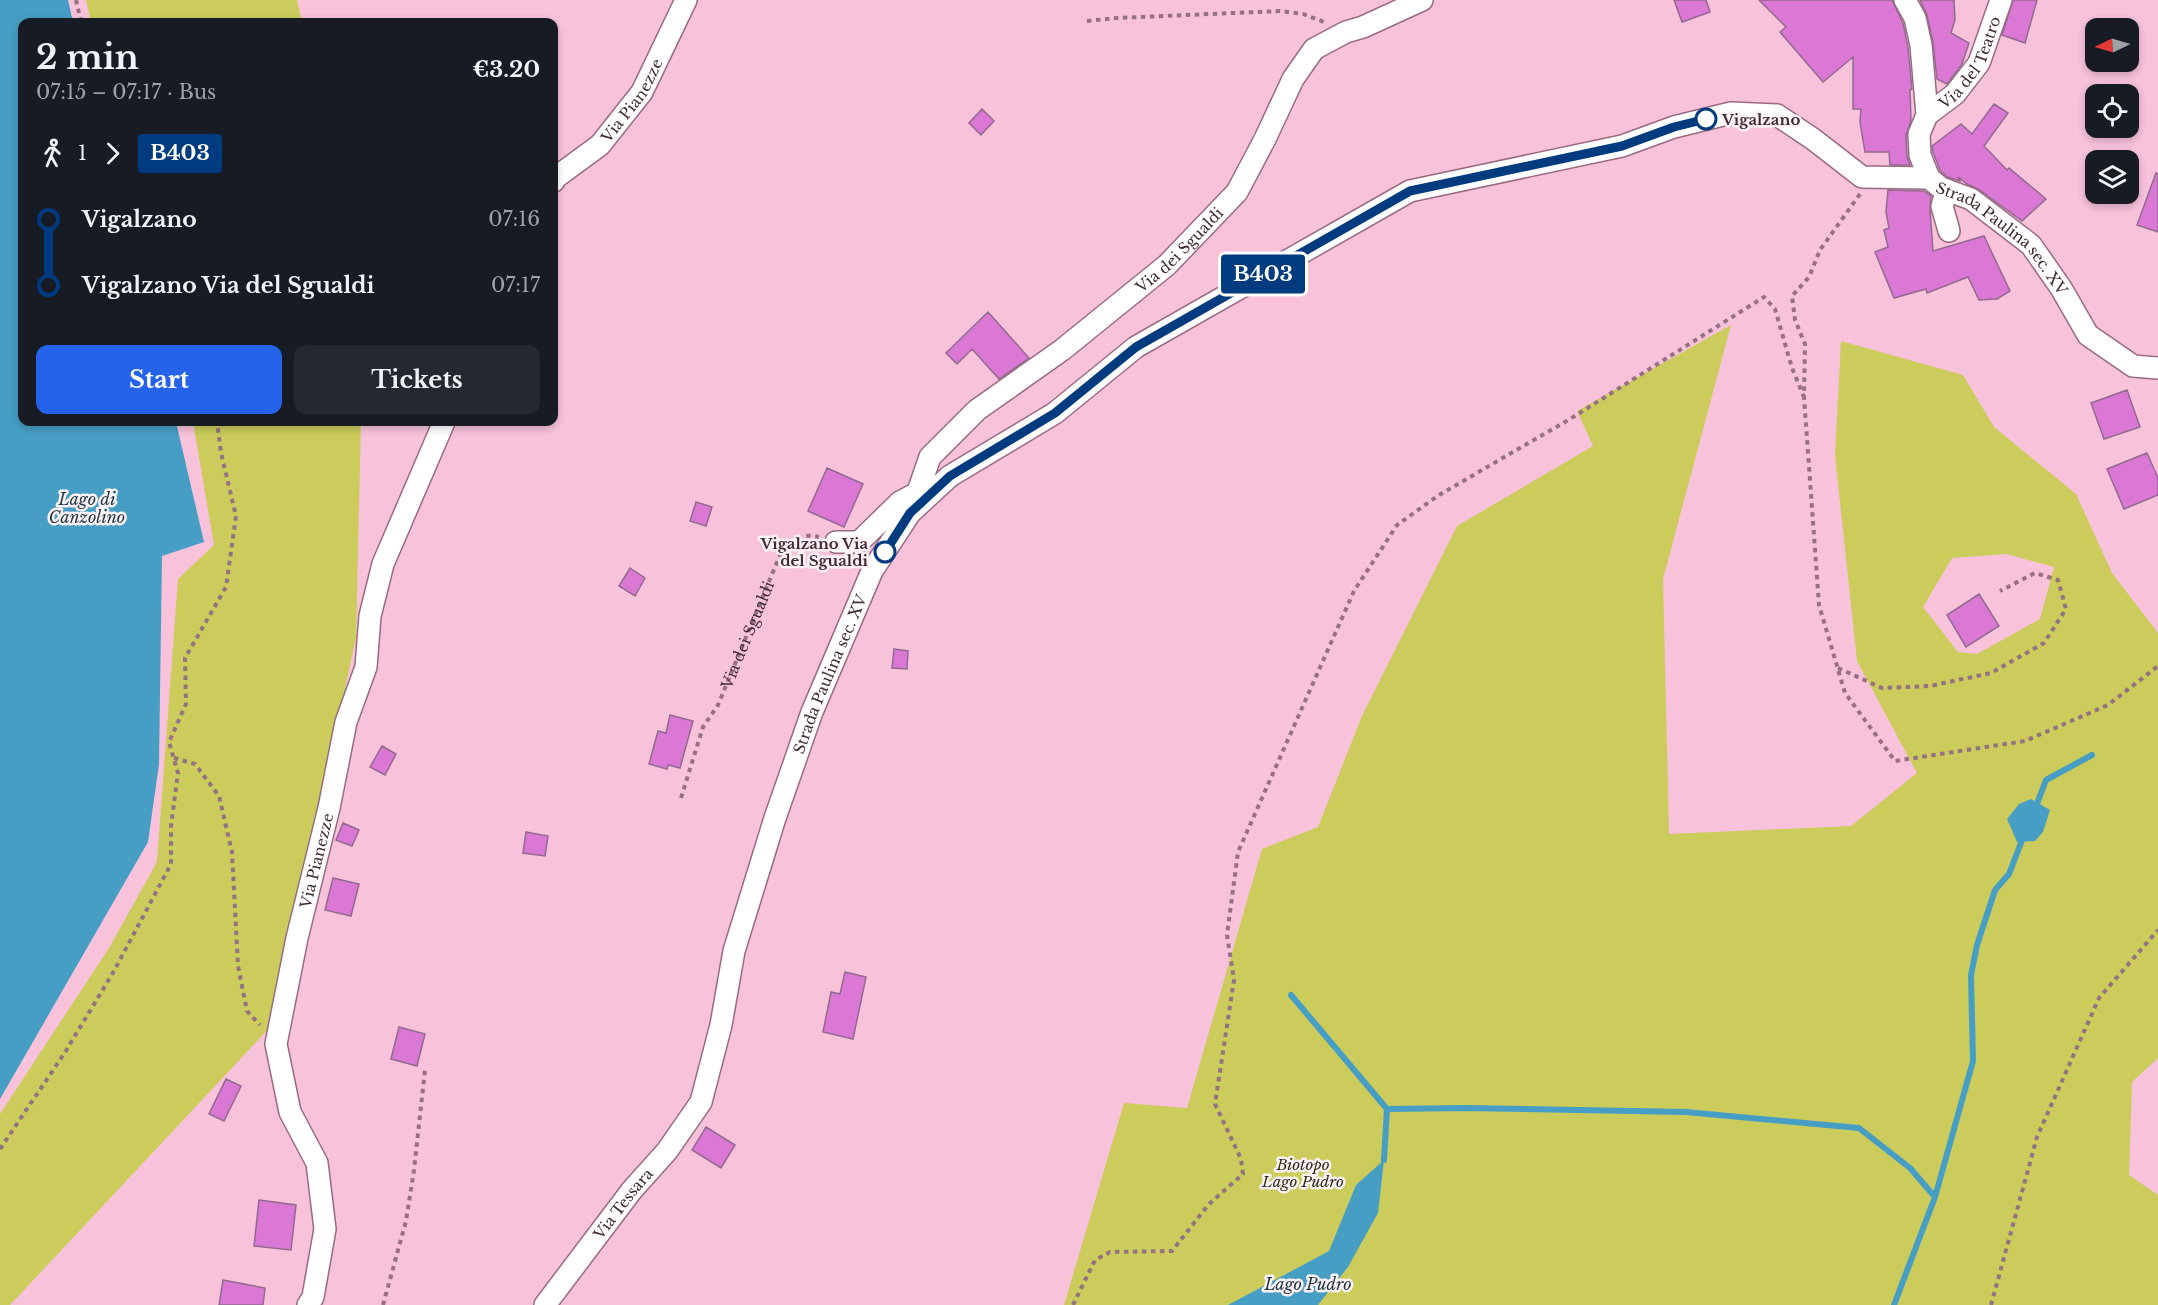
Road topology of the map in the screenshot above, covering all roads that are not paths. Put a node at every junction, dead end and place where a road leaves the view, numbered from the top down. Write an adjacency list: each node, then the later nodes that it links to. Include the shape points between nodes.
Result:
1 (686, 0): 6 (street, Via Pianezze, via 642,92 600,146)
2 (1422, 0): 12 (street, Via dei Sgualdi, via 1314,49 1293,79 1237,192 1167,265 1062,350 977,410 930,457)
3 (1905, 0): 5 (street, via 1915,18 1921,45)
4 (2001, 0): 5 (street, Via del Teatro, via 1978,63 1955,94)
5 (1927, 115): 7 (street, via 1919,134 1920,155)
6 (558, 178)
7 (1929, 178): 8 (street, Strada Paulina sec. XV); 12 (street, Strada Paulina sec. XV, via 1862,177 1777,115 1731,113 1674,127 1622,146 1410,191 1136,347 1055,413 950,476)
8 (1947, 190): 9 (street, via 1942,206); 10 (street, Strada Paulina sec. XV, via 1971,199 2031,245 2088,335 2133,366)
9 (1949, 231)
10 (2158, 368)
11 (442, 426): 15 (street, Via Pianezze, via 383,564 370,616 366,667 346,722 276,1044 290,1112 317,1163 325,1229)
12 (914, 503): 13 (street, via 900,502 859,542); 14 (street, Strada Paulina sec. XV, via 872,571 812,712 774,818 734,951 721,1025)
13 (836, 542)
14 (701, 1102): 16 (street, Via Tessara)
15 (308, 1305)
16 (545, 1305)

